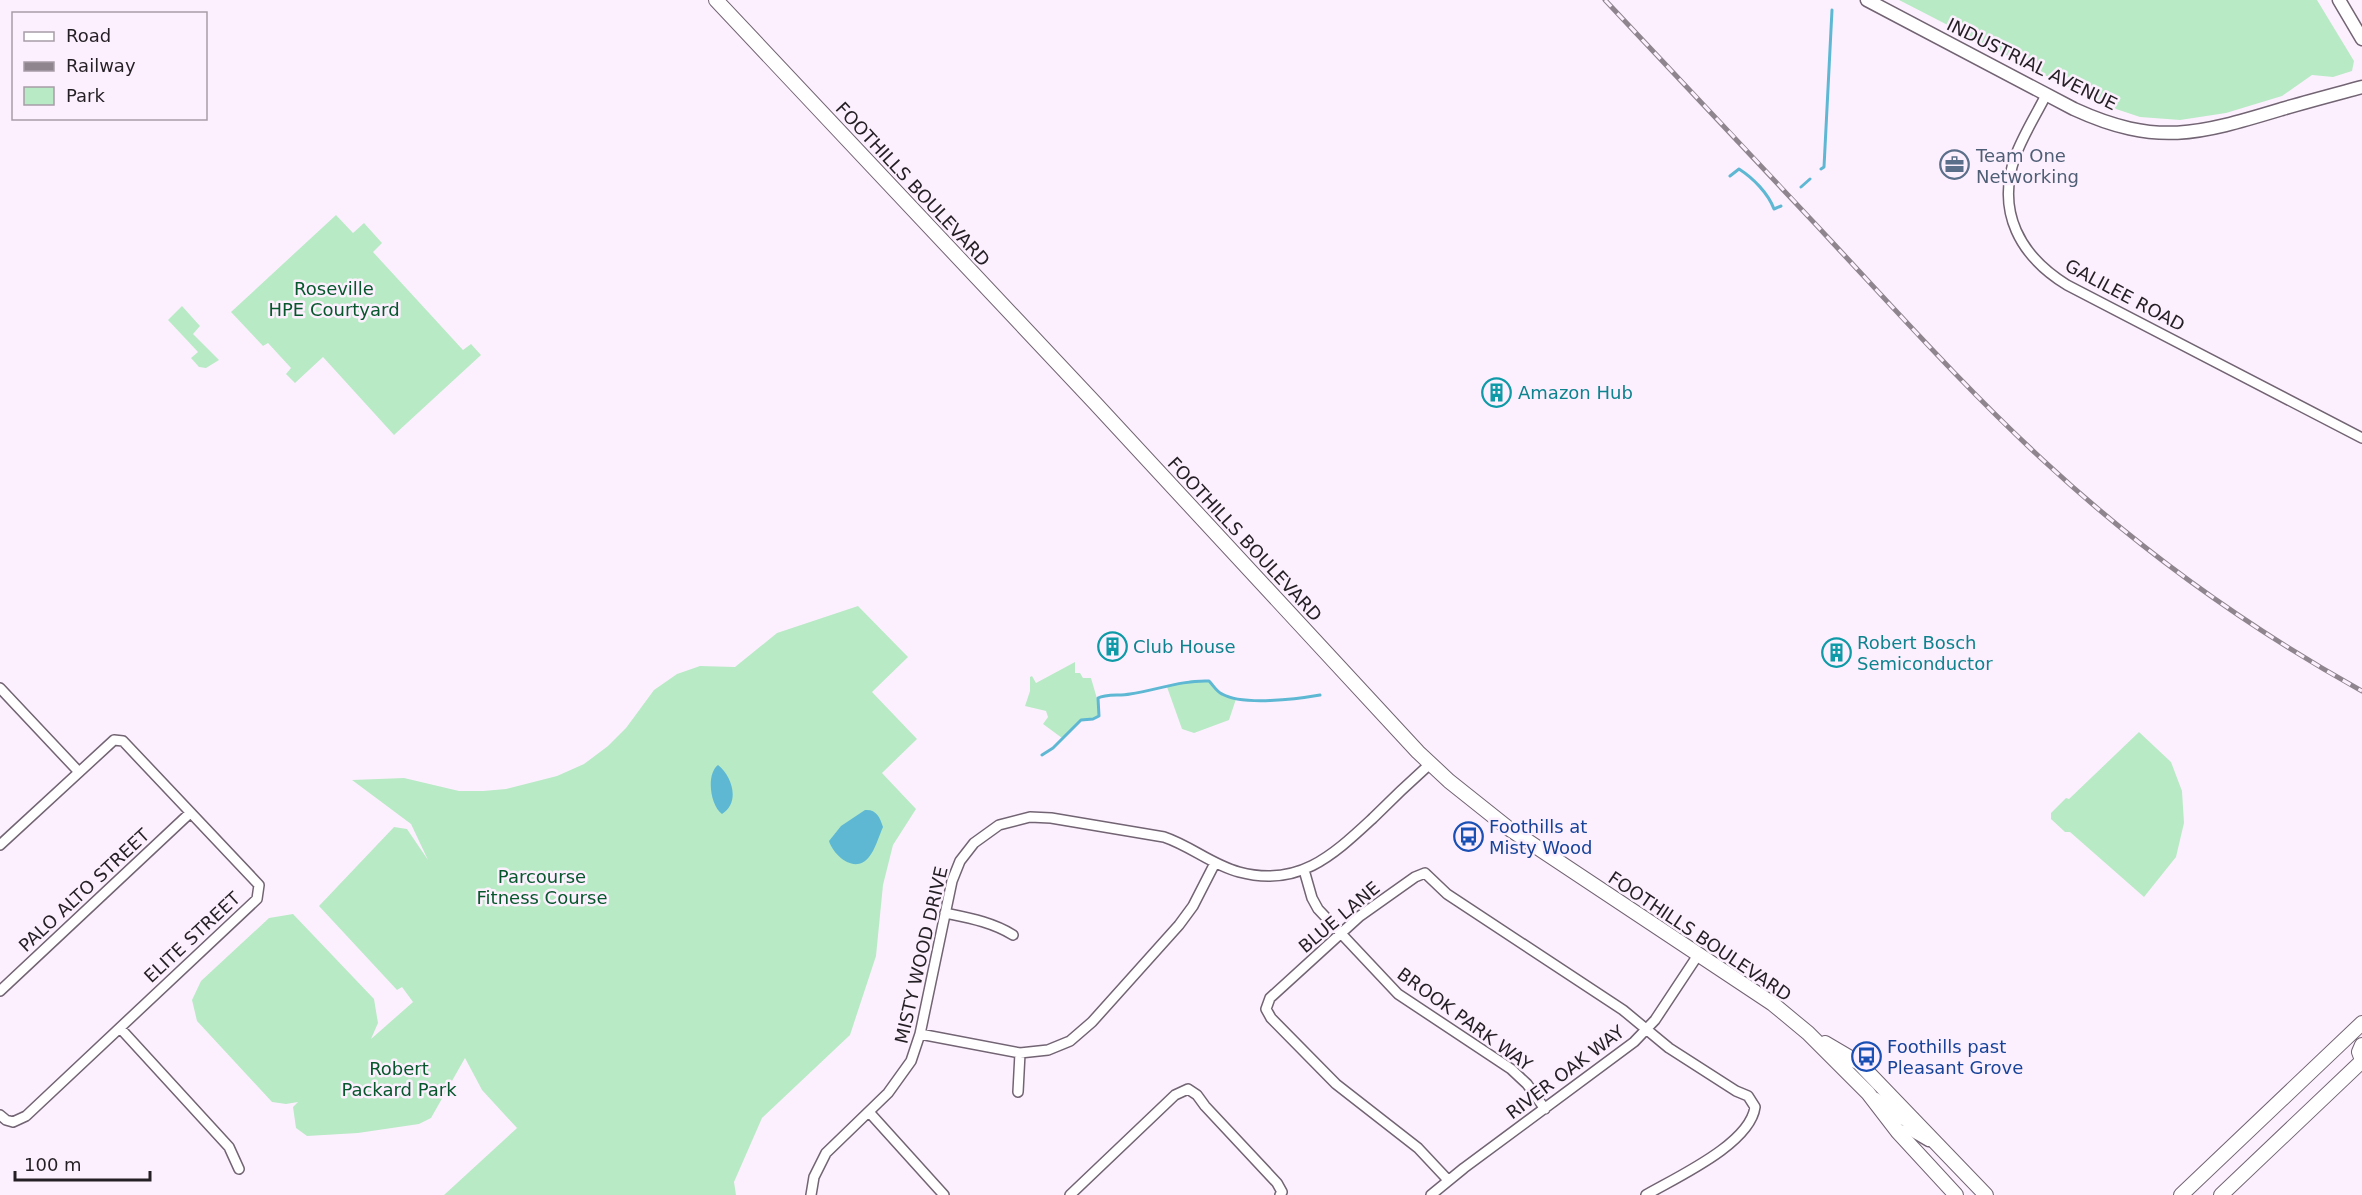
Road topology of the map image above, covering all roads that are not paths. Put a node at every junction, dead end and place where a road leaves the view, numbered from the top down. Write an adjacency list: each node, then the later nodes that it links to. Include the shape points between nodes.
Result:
1 (716, 0): 9 (main road, FOOTHILLS BOULEVARD)
2 (1867, 0): 6 (street, INDUSTRIAL AVENUE)
3 (2339, 0): 4 (street)
4 (2362, 39)
5 (2362, 87): 6 (street, INDUSTRIAL AVENUE, via 2193,133 2127,129)
6 (2046, 95): 7 (street, GALILEE ROAD, via 2019,148 2009,189 2013,220 2032,258 2067,285)
7 (2362, 438)
8 (0, 688): 10 (street)
9 (1430, 764): 14 (street, MISTY WOOD DRIVE, via 1332,855); 18 (main road, FOOTHILLS BOULEVARD, via 1508,828)
10 (79, 771): 11 (street, via 114,740 123,741); 12 (street)
11 (190, 813): 19 (street, PALO ALTO STREET); 21 (street, ELITE STREET, via 259,885 257,898)
12 (0, 845)
13 (1215, 864): 14 (street, MISTY WOOD DRIVE, via 1261,876); 15 (street, MISTY WOOD DRIVE, via 1164,837 1051,818 1019,819 990,830 966,852 956,870); 26 (street, via 1187,915 1081,1033 1060,1046)
14 (1304, 870): 16 (street, BROOK PARK WAY, via 1318,909)
15 (945, 913): 17 (street, via 984,922); 24 (street, MISTY WOOD DRIVE)
16 (1341, 934): 22 (street, BLUE LANE, via 1360,916 1425,873 1447,894); 30 (street, BROOK PARK WAY, via 1398,994 1511,1069); 37 (street, BLUE LANE, via 1270,998 1266,1009 1270,1018 1326,1076 1418,1148)
17 (1013, 935)
18 (1698, 955): 22 (street, RIVER OAK WAY); 23 (main road, FOOTHILLS BOULEVARD, via 1773,1004)
19 (0, 991)
20 (2362, 1023): 46 (main road)
21 (120, 1028): 32 (street, via 22,1119 13,1122); 36 (street, via 229,1147)
22 (1647, 1029): 30 (street, RIVER OAK WAY); 43 (street, via 1669,1048 1748,1096 1755,1107 1754,1118 1726,1148)
23 (1808, 1033): 29 (main road, FOOTHILLS BOULEVARD); 33 (main road, FOOTHILLS BOULEVARD, via 1859,1063)
24 (920, 1034): 26 (street); 31 (street, MISTY WOOD DRIVE, via 904,1073)
25 (2362, 1045): 27 (main road)
26 (1020, 1053): 28 (street)
27 (2362, 1060): 47 (main road)
28 (1018, 1092)
29 (1868, 1093): 33 (street, via 1903,1119); 34 (main road, FOOTHILLS BOULEVARD)
30 (1545, 1109): 37 (street, RIVER OAK WAY)
31 (869, 1112): 38 (street, MISTY WOOD DRIVE, via 826,1153 814,1177); 39 (street)
32 (0, 1115)
33 (1913, 1119): 35 (main road, FOOTHILLS BOULEVARD)
34 (1898, 1132): 35 (street, via 1912,1130); 44 (main road, FOOTHILLS BOULEVARD)
35 (1935, 1144): 45 (main road, FOOTHILLS BOULEVARD)
36 (239, 1169)
37 (1448, 1180): 42 (street, RIVER OAK WAY)
38 (811, 1195)
39 (944, 1195)
40 (1070, 1195): 41 (street, via 1175,1095 1188,1089 1277,1183)
41 (1280, 1195)
42 (1431, 1195)
43 (1646, 1195)
44 (1956, 1195)
45 (1986, 1195)
46 (2181, 1195)
47 (2221, 1195)

